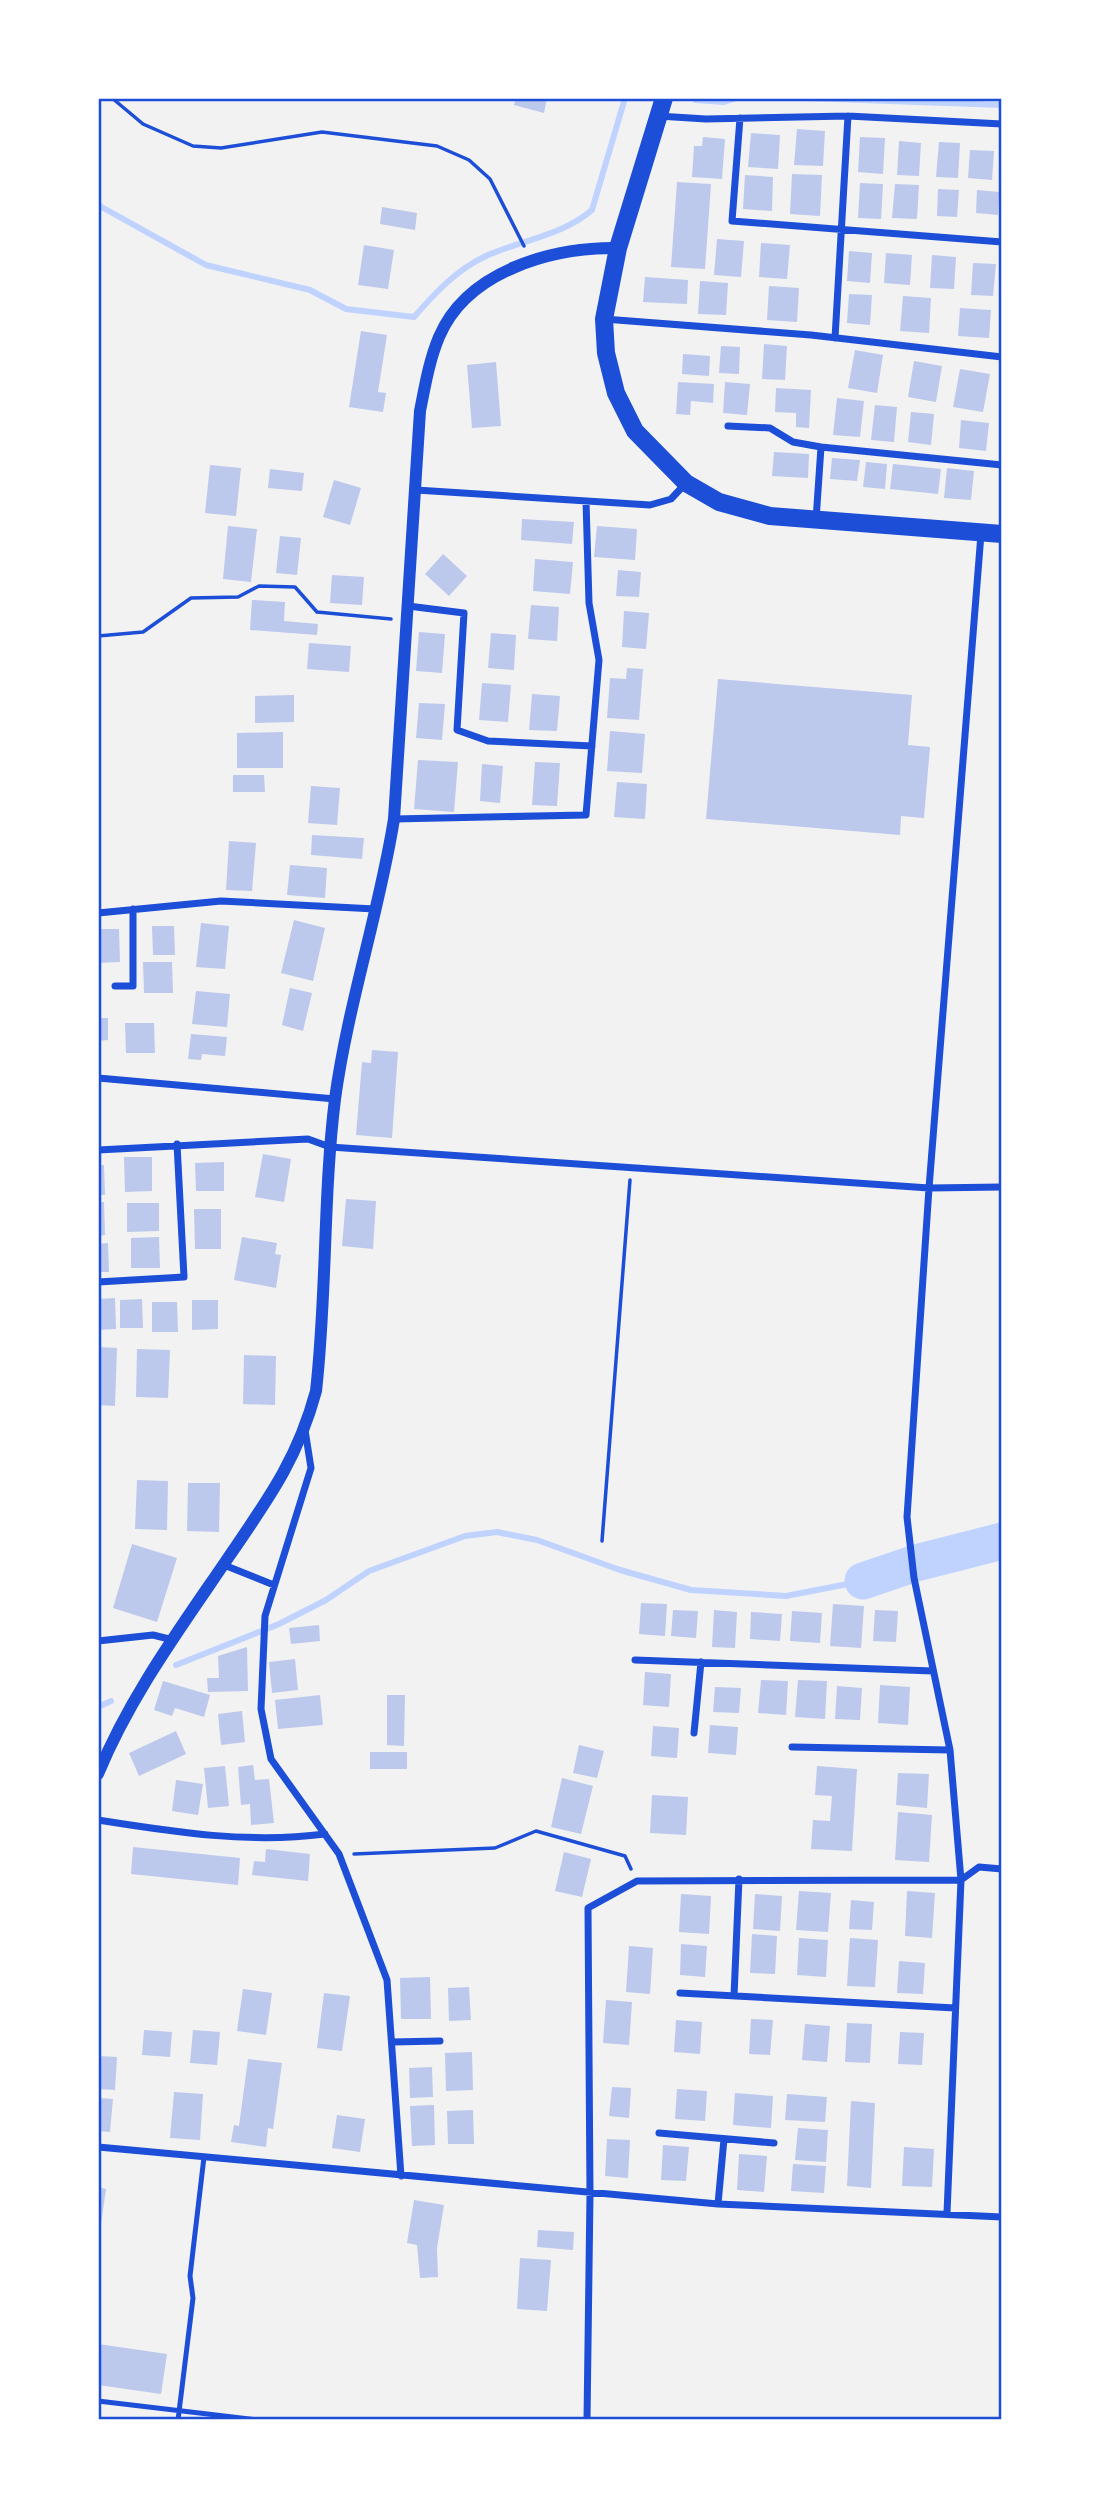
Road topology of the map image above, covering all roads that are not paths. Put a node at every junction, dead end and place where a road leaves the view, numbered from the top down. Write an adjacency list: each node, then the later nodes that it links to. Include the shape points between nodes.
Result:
1 (663, 98): 2 (main road)
2 (658, 116): 4 (street); 8 (main road)
3 (848, 116): 4 (street); 5 (street); 6 (street)
4 (740, 118): 6 (street, via 732,221)
5 (1002, 124)
6 (842, 229): 7 (street); 10 (street)
7 (1002, 242)
8 (618, 248): 9 (main road); 16 (street, via 593,248 531,261 503,272 467,298 439,335 426,376)
9 (604, 319): 10 (street); 15 (main road, via 606,353 617,393 635,431)
10 (835, 338): 11 (street)
11 (1002, 357)
12 (727, 426): 13 (street, via 771,428 793,442)
13 (821, 447): 14 (street); 18 (street)
14 (1002, 465)
15 (686, 483): 17 (street, via 671,499 650,505); 18 (main road, via 719,502 770,516)
16 (416, 490): 17 (street); 21 (street)
17 (586, 501): 22 (street, via 589,603 599,660)
18 (816, 520): 19 (main road)
19 (981, 533): 20 (main road); 34 (street)
20 (1002, 534)
21 (408, 607): 22 (street, via 464,613 457,730 488,741); 23 (street)
22 (592, 746): 23 (street, via 586,816)
23 (394, 819): 25 (street)
24 (133, 909): 25 (street, via 222,901); 26 (street); 27 (street, via 134,986)
25 (375, 909): 29 (street, via 345,1031)
26 (98, 913)
27 (114, 986)
28 (98, 1077): 29 (street)
29 (335, 1099): 31 (street)
30 (177, 1144): 31 (street, via 308,1139); 32 (street); 35 (street, via 184,1277)
31 (330, 1147): 34 (street); 36 (street, via 321,1346 316,1391)
32 (98, 1150)
33 (1002, 1187): 34 (street)
34 (929, 1188): 43 (street, via 907,1517 909,1550)
35 (98, 1282)
36 (305, 1430): 37 (street, via 288,1470); 38 (street, via 311,1468)
37 (224, 1565): 38 (street); 39 (street)
38 (274, 1585): 49 (street, via 265,1616 261,1709 271,1759)
39 (173, 1640): 40 (street, via 153,1635); 47 (street, via 125,1715)
40 (98, 1641)
41 (635, 1660): 42 (street)
42 (701, 1662): 43 (street); 44 (street)
43 (933, 1671): 46 (street)
44 (694, 1732)
45 (792, 1747): 46 (street)
46 (950, 1750): 52 (street)
47 (98, 1774)
48 (98, 1820): 49 (street, via 239,1839)
49 (325, 1834): 57 (street, via 339,1854 387,1980)
50 (1002, 1869): 52 (street, via 979,1867)
51 (739, 1879): 52 (street); 54 (street); 64 (street, via 637,1881 588,1908)
52 (961, 1880): 55 (street)
53 (680, 1993): 54 (street)
54 (734, 1996): 55 (street)
55 (955, 2008): 66 (street)
56 (440, 2041): 57 (street)
57 (392, 2042): 63 (street)
58 (659, 2133): 59 (street)
59 (724, 2139): 60 (street); 65 (street)
60 (774, 2143)
61 (98, 2147): 62 (street)
62 (204, 2157): 63 (street); 69 (lane)
63 (401, 2176): 64 (street)
64 (590, 2194): 65 (street); 72 (street)
65 (718, 2204): 66 (street)
66 (947, 2213): 67 (street)
67 (1002, 2217)
68 (98, 2401): 69 (lane)
69 (179, 2410): 70 (lane); 71 (lane)
70 (178, 2420)
71 (258, 2420)
72 (587, 2420)

